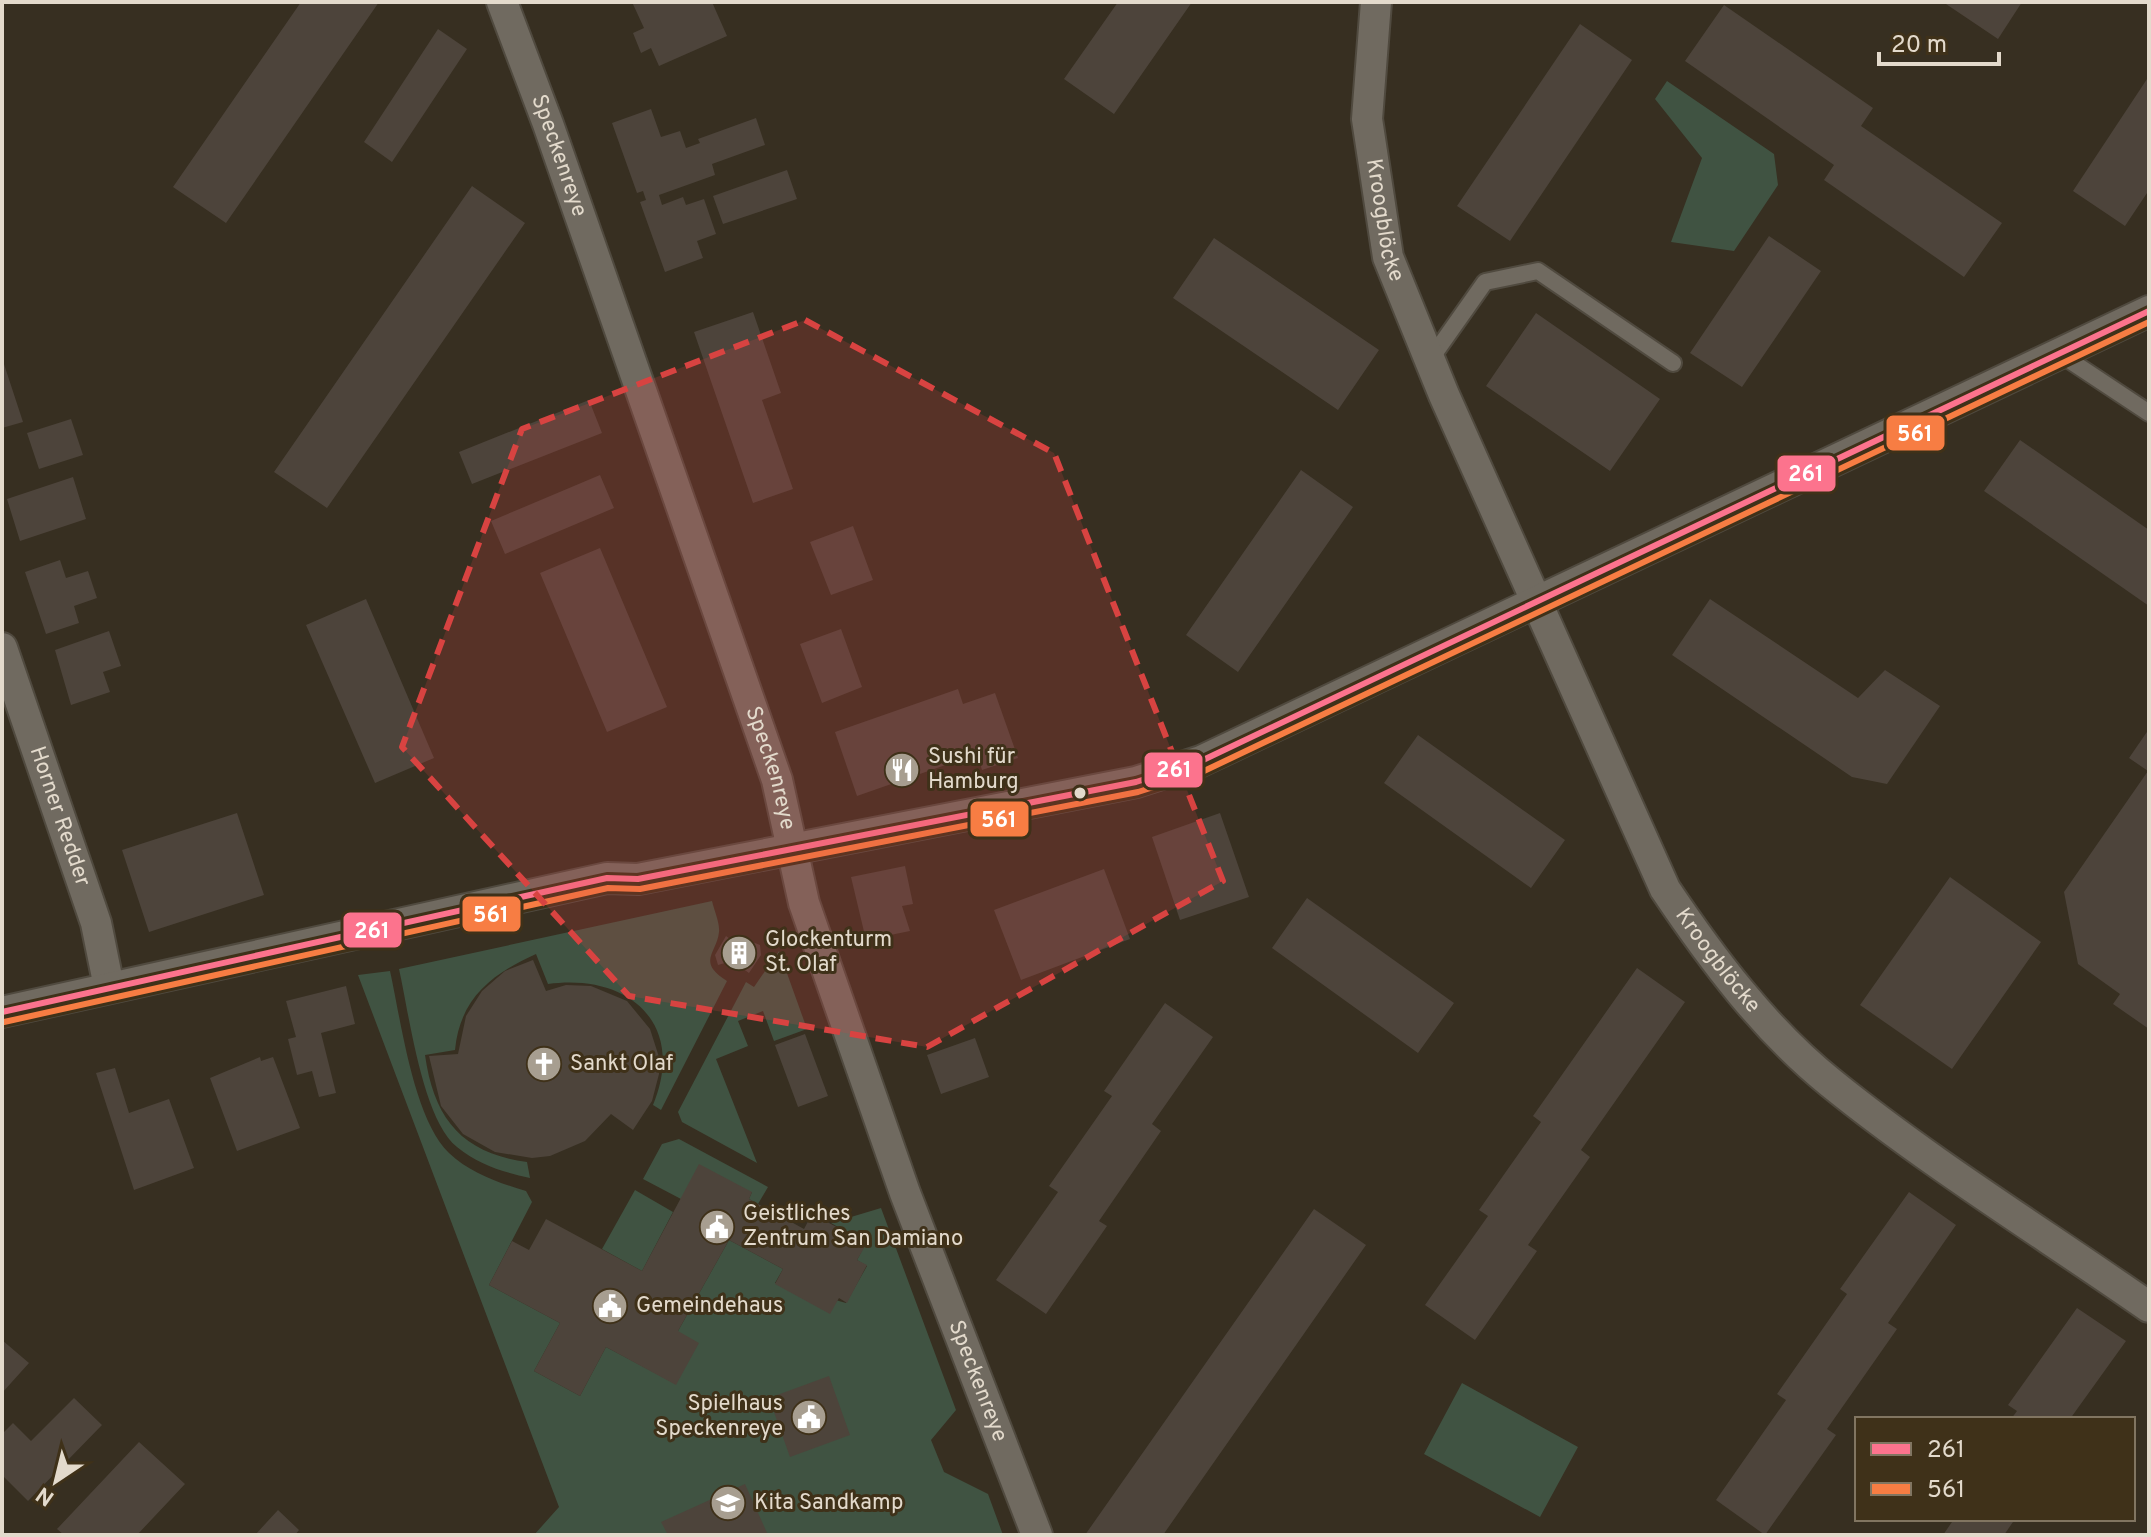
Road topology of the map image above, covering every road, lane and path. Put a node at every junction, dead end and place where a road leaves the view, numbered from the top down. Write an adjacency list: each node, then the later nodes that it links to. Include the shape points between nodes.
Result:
1 (502, 2): 10 (street, Speckenreye, via 772,765)
2 (1376, 2): 5 (street, Kroogblöcke, via 1369,132 1388,257)
3 (2149, 311): 4 (street)
4 (2060, 354): 7 (lane); 8 (street)
5 (1430, 360): 6 (lane, via 1485,282 1538,271); 8 (street, Kroogblöcke)
6 (1673, 363)
7 (2149, 413)
8 (1536, 604): 10 (street, via 1201,761 1136,782); 13 (street, Kroogblöcke, via 1665,889 1706,950 1781,1037 1853,1099)
9 (2, 648): 11 (street, Horner Redder, via 96,923)
10 (792, 849): 11 (street, via 638,879 607,878); 14 (street, Speckenreye, via 804,903 905,1193)
11 (109, 987): 12 (street)
12 (2, 1012)
13 (2149, 1307)
14 (1037, 1535)

